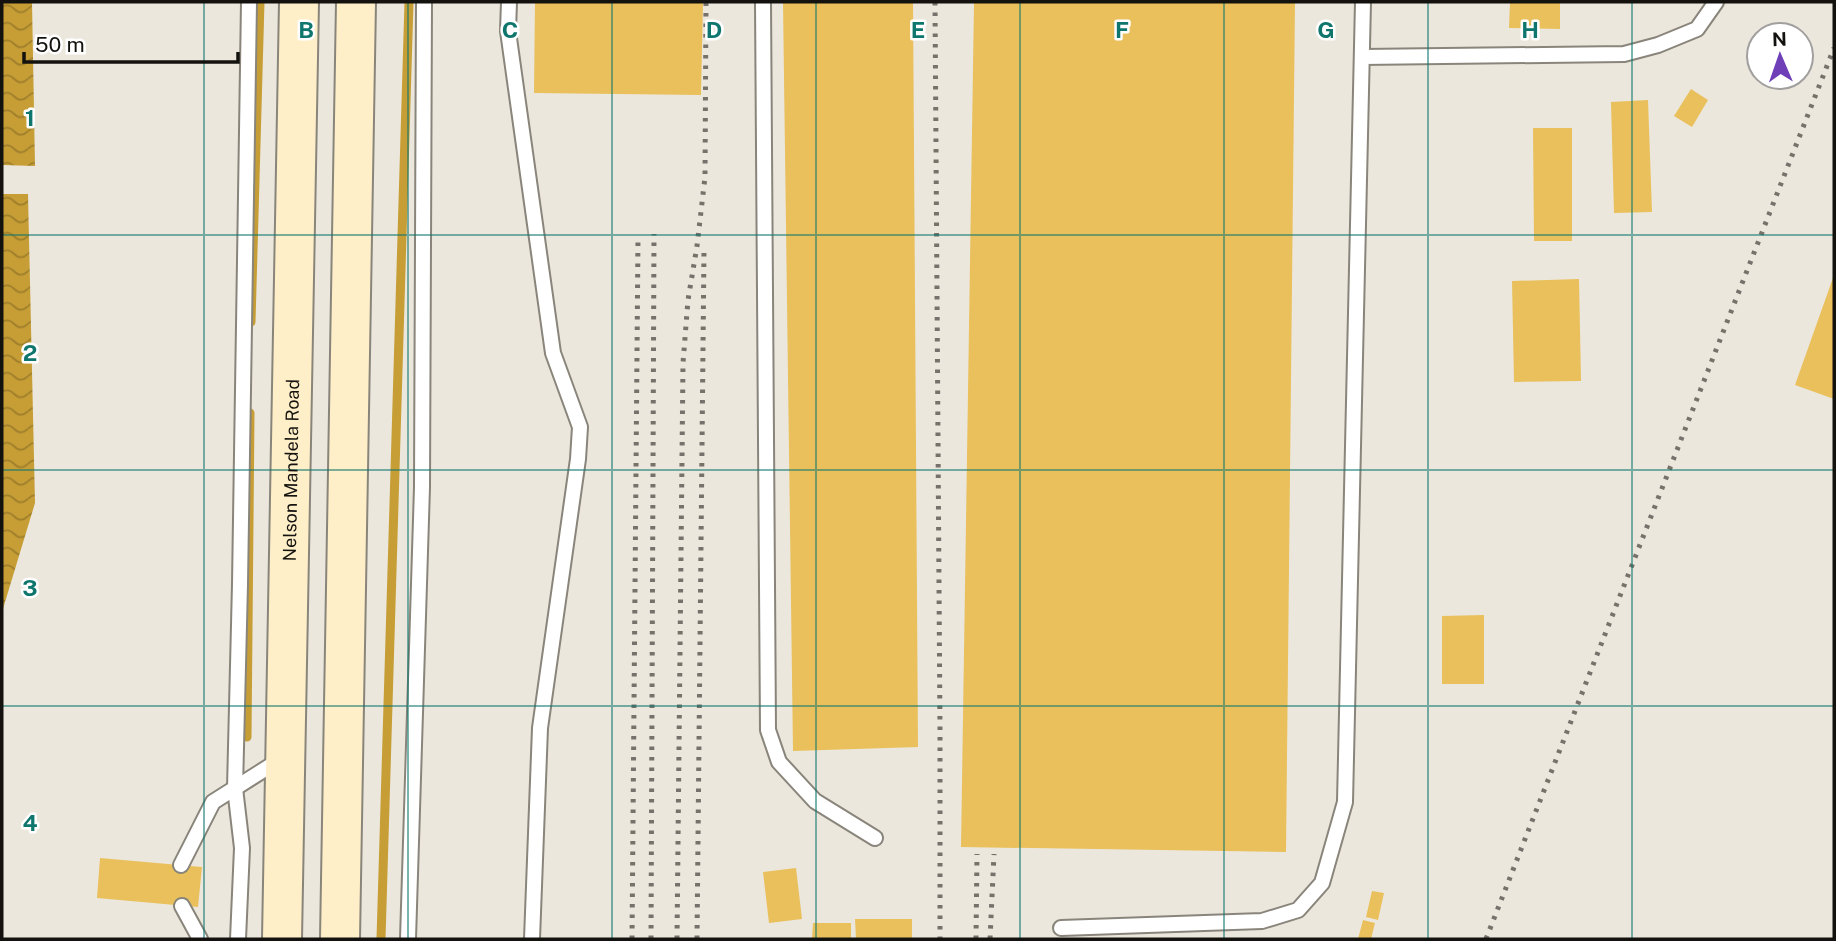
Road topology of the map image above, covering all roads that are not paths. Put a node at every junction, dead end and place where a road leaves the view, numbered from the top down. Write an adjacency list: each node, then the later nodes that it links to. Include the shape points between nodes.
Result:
1 (249, 2): 11 (lane)
2 (299, 2): 10 (main road, Nelson Mandela Road)
3 (356, 2): 19 (main road)
4 (424, 2): 20 (lane, via 422,487)
5 (509, 2): 21 (lane, via 508,31 553,353 580,427 540,728)
6 (763, 2): 12 (lane, via 768,730 779,762 815,801)
7 (1363, 2): 9 (lane)
8 (1716, 2): 9 (lane, via 1697,29 1624,54)
9 (1362, 57): 15 (lane, via 1345,802 1322,883 1298,910 1262,921)
10 (285, 756): 11 (lane); 18 (main road, Nelson Mandela Road)
11 (235, 788): 13 (lane, via 213,802); 17 (lane, via 242,848)
12 (875, 838)
13 (181, 865)
14 (182, 906): 16 (lane)
15 (1061, 928)
16 (200, 939)
17 (238, 939)
18 (282, 939)
19 (340, 939)
20 (408, 939)
21 (532, 939)

